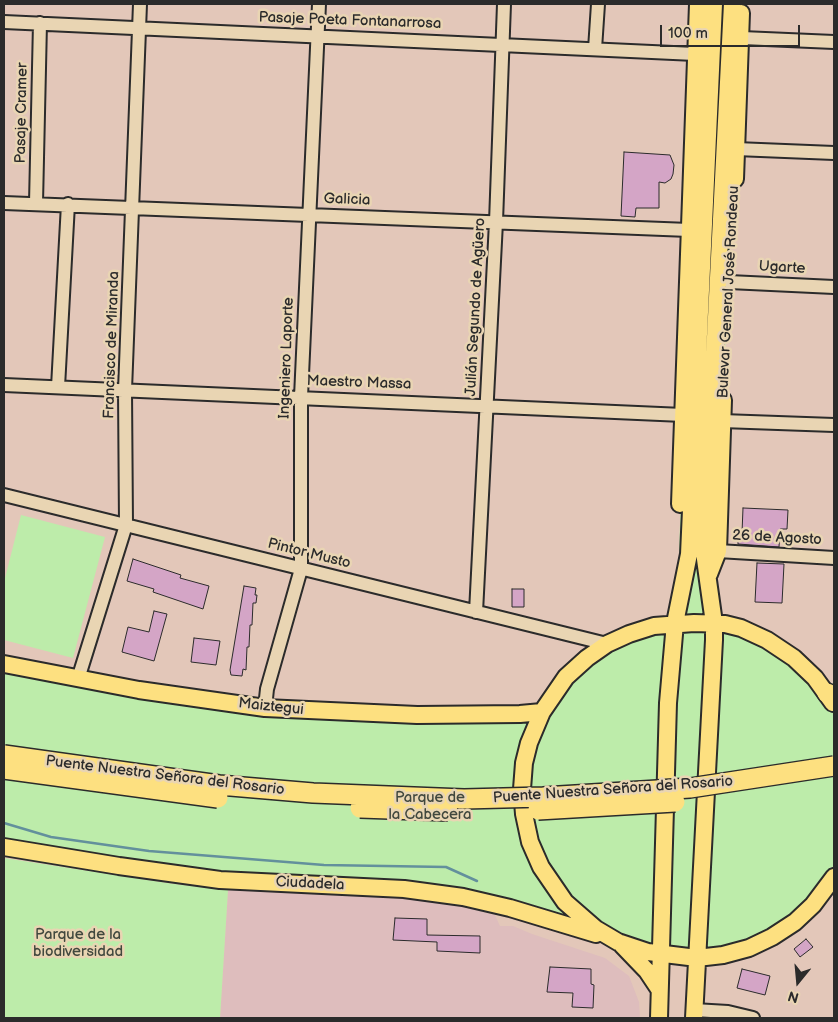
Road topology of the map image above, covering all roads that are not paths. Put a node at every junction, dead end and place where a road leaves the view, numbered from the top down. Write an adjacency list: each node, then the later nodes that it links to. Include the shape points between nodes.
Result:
1 (140, 4): 12 (street, Francisco de Miranda)
2 (319, 4): 13 (street, Ingeniero Laporte)
3 (504, 4): 16 (street, Julián Segundo de Agüero)
4 (598, 4): 17 (street)
5 (698, 4): 18 (main road, Bulevar General José Rondeau)
6 (714, 4): 44 (main road, Bulevar General José Rondeau, via 689,554)
7 (732, 4): 19 (main road, Bulevar General José Rondeau)
8 (742, 4): 9 (main road, Bulevar General José Rondeau)
9 (741, 20): 14 (main road, Bulevar General José Rondeau); 19 (main road)
10 (4, 22): 11 (street, Pasaje Poeta Fontanarrosa)
11 (40, 23): 12 (street, Pasaje Poeta Fontanarrosa); 23 (street, Pasaje Cramer)
12 (139, 28): 13 (street, Pasaje Poeta Fontanarrosa); 25 (street, Francisco de Miranda)
13 (318, 36): 16 (street, Pasaje Poeta Fontanarrosa); 26 (street, Ingeniero Laporte)
14 (742, 38): 15 (street); 20 (main road, Bulevar General José Rondeau)
15 (834, 42)
16 (501, 44): 17 (street, Pasaje Poeta Fontanarrosa); 27 (street, Julián Segundo de Agüero)
17 (595, 49): 18 (street, Pasaje Poeta Fontanarrosa)
18 (695, 54): 28 (main road, Bulevar General José Rondeau)
19 (728, 77): 45 (main road, Bulevar General José Rondeau, via 704,552)
20 (736, 149): 21 (street); 29 (main road, Bulevar General José Rondeau)
21 (834, 153)
22 (4, 202): 23 (street, Galicia)
23 (36, 203): 24 (street, Galicia)
24 (68, 204): 25 (street, Galicia); 32 (street)
25 (132, 207): 26 (street, Galicia); 33 (street, Francisco de Miranda)
26 (310, 215): 27 (street, Galicia); 34 (street, Ingeniero Laporte)
27 (496, 222): 28 (street, Galicia); 35 (street, Julián Segundo de Agüero)
28 (689, 230): 36 (main road, Bulevar General José Rondeau)
29 (729, 282): 30 (street, Ugarte); 37 (main road, Bulevar General José Rondeau)
30 (834, 287)
31 (4, 385): 32 (street, Maestro Massa)
32 (58, 387): 33 (street, Maestro Massa)
33 (125, 390): 34 (street, Maestro Massa); 40 (street, Francisco de Miranda)
34 (301, 397): 35 (street, Maestro Massa); 43 (street, Ingeniero Laporte)
35 (487, 405): 36 (street, Maestro Massa); 46 (street, Julián Segundo de Agüero)
36 (683, 415): 44 (main road, Bulevar General José Rondeau, via 679,553)
37 (722, 421): 38 (street); 41 (main road, Bulevar General José Rondeau)
38 (834, 425)
39 (4, 495): 40 (street, Pintor Musto)
40 (126, 525): 43 (street, Pintor Musto); 51 (street, Francisco de Miranda)
41 (718, 551): 42 (street, 26 de Agosto); 45 (main road, Bulevar General José Rondeau)
42 (834, 558)
43 (301, 569): 46 (street, Pintor Musto); 53 (street, Ingeniero Laporte)
44 (684, 573): 47 (main road, Bulevar General José Rondeau)
45 (708, 578): 48 (main road, Bulevar General José Rondeau)
46 (476, 612): 49 (street, Pintor Musto)
47 (675, 623): 48 (main road); 49 (main road, via 629,634); 62 (main road, Bulevar General José Rondeau, via 668,703)
48 (714, 623): 52 (main road, via 741,628 767,640 794,658); 63 (main road, Bulevar General José Rondeau)
49 (607, 644): 54 (main road, via 566,677)
50 (4, 664): 51 (main road, Maiztegui)
51 (78, 679): 53 (main road, Maiztegui)
52 (829, 691)
53 (265, 708): 54 (main road, Maiztegui, via 417,716)
54 (542, 712): 61 (main road, via 524,762 522,789 530,842 541,867 565,902)
55 (4, 755): 56 (highway, Puente Nuestra Señora del Rosario, bridge, via 219,786 464,799 690,788)
56 (834, 766)
57 (4, 769): 58 (highway, Puente Nuestra Señora del Rosario, bridge, via 221,799 352,808 468,811 634,805 743,794)
58 (834, 780)
59 (4, 847): 61 (main road, Ciudadela, via 220,880 404,889 453,896 510,908)
60 (834, 877): 63 (main road, Ciudadela, via 813,905 772,937 740,950)
61 (616, 940): 62 (main road, Ciudadela); 64 (main road)
62 (661, 955): 63 (main road, Ciudadela); 64 (main road, Bulevar General José Rondeau)
63 (697, 958): 65 (main road, Bulevar General José Rondeau)
64 (660, 989): 66 (main road, Bulevar General José Rondeau)
65 (694, 1014): 67 (street, via 728,1012)
66 (659, 1018)
67 (753, 1018)

